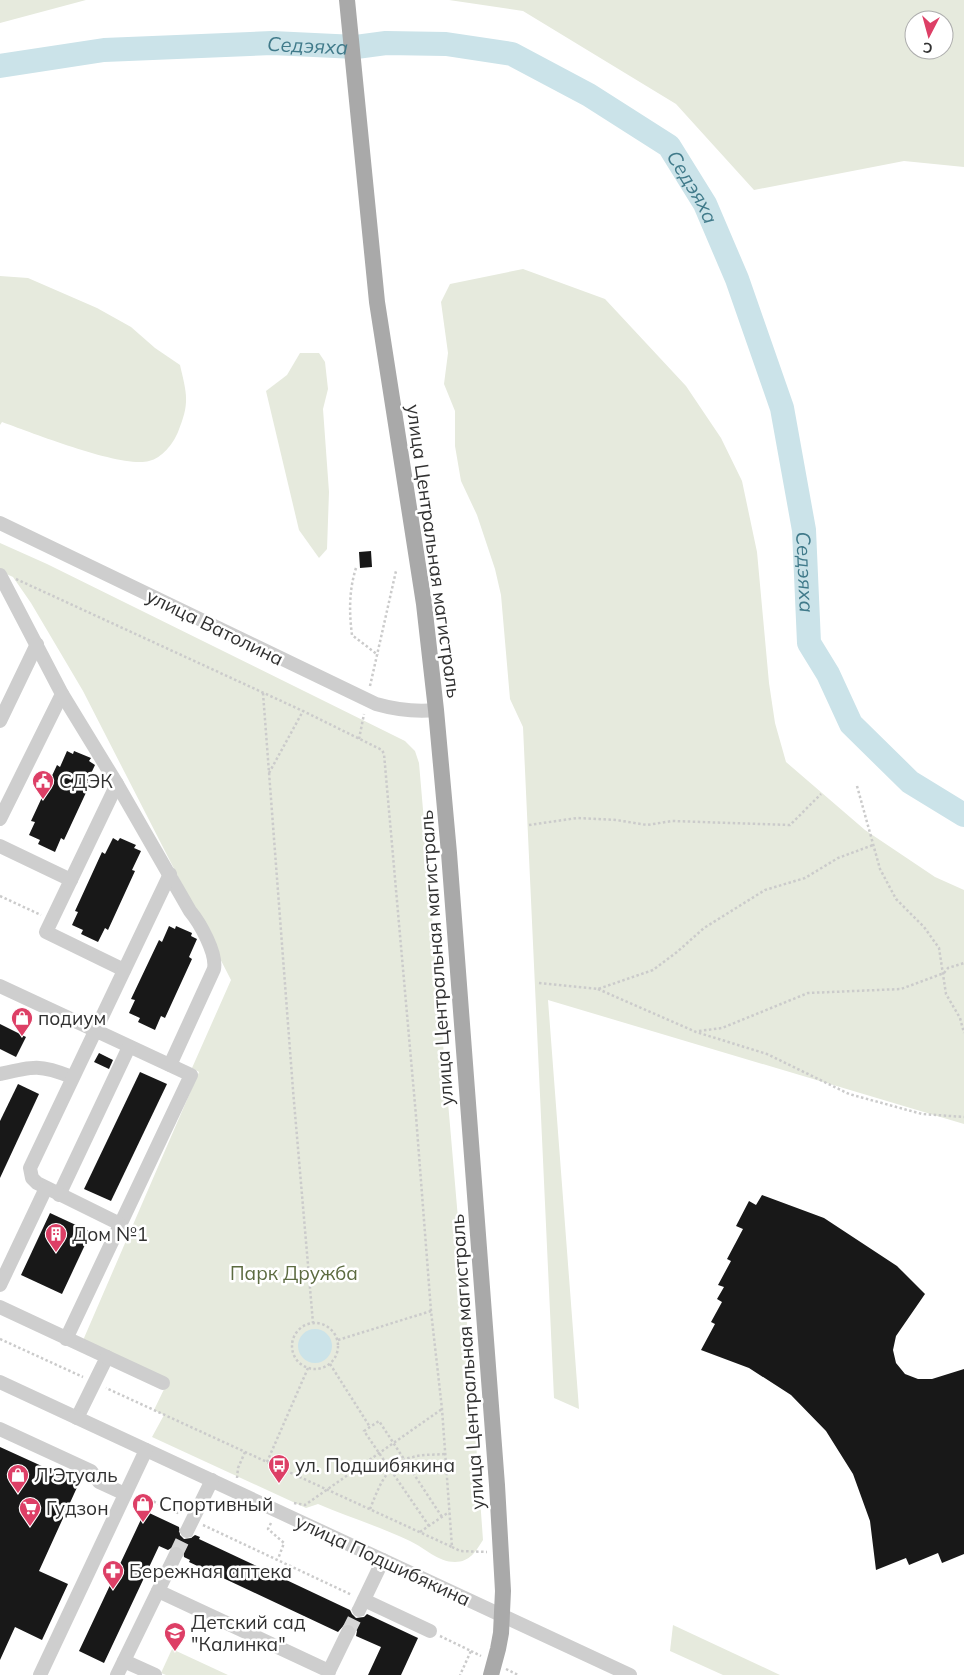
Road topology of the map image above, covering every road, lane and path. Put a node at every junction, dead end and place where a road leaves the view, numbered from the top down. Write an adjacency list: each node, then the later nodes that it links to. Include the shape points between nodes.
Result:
1 (347, 0): 11 (main road, улица Центральная магистраль, via 377,302 424,604)
2 (0, 523): 10 (street, улица Ватолина)
3 (356, 568): 7 (path, via 350,592 352,635)
4 (396, 571): 7 (path)
5 (6, 576): 6 (street); 8 (path)
6 (37, 644): 9 (street); 13 (street)
7 (378, 655): 10 (path)
8 (263, 693): 12 (path); 15 (path)
9 (62, 694): 16 (street); 19 (street)
10 (367, 700): 11 (street, улица Ватолина, via 396,710); 14 (path)
11 (436, 710): 82 (main road, улица Центральная магистраль)
12 (303, 711): 14 (path); 15 (path)
13 (0, 721)
14 (359, 738): 47 (path, via 384,754)
15 (269, 774): 48 (path)
16 (117, 784): 24 (street); 25 (street)
17 (857, 786): 22 (path)
18 (821, 794): 21 (path, via 790,825 672,822 647,826 577,818)
19 (5, 795): 20 (street)
20 (0, 819)
21 (529, 826)
22 (873, 845): 30 (path, via 880,869 896,899 924,927 939,948); 33 (path, via 838,858 805,878 765,890 704,928 653,970)
23 (0, 846): 25 (street)
24 (170, 874): 29 (street); 38 (street, via 196,917 215,963)
25 (71, 880): 27 (street)
26 (0, 896): 27 (path)
27 (51, 920): 29 (street, via 46,932)
28 (964, 963): 30 (path)
29 (124, 970): 34 (street)
30 (944, 972): 35 (path, via 901,990 808,993 722,1028); 36 (path, via 946,994 960,1018)
31 (539, 983): 33 (path)
32 (0, 986): 34 (street)
33 (598, 988): 35 (path)
34 (95, 1031): 37 (street); 40 (street)
35 (696, 1032): 41 (path, via 767,1054 849,1094 922,1114)
36 (964, 1033)
37 (129, 1047): 38 (street); 43 (street)
38 (170, 1065): 44 (street, via 191,1075)
39 (0, 1074): 40 (street, via 42,1066)
40 (72, 1078): 42 (street, via 30,1164 32,1178)
41 (964, 1117)
42 (46, 1188): 43 (street); 45 (street)
43 (59, 1195): 44 (street)
44 (120, 1224): 50 (street)
45 (0, 1286)
46 (0, 1307): 50 (street)
47 (431, 1311): 51 (path); 58 (path)
48 (313, 1323): 51 (path, via 329,1327); 54 (path, via 297,1332 292,1343 294,1356)
49 (0, 1339): 56 (path)
50 (66, 1339): 52 (street)
51 (338, 1340): 53 (path, via 337,1356)
52 (107, 1358): 56 (street); 57 (street)
53 (330, 1364): 54 (path, via 319,1369); 60 (path)
54 (308, 1368): 68 (path)
55 (0, 1382): 59 (street, улица Подшибякина)
56 (94, 1383): 59 (street); 64 (path)
57 (163, 1383)
58 (442, 1409): 62 (path); 66 (path)
59 (77, 1418): 63 (street, улица Подшибякина)
60 (370, 1427): 62 (path, via 378,1421); 65 (path, via 364,1430)
61 (0, 1428): 73 (street, via 91,1471 99,1482)
62 (393, 1443): 65 (path); 67 (path)
63 (146, 1450): 70 (street, улица Подшибякина); 73 (street)
64 (244, 1452): 68 (path); 71 (path, via 237,1479)
65 (379, 1452): 69 (path); 72 (path)
66 (445, 1454): 67 (path); 76 (path)
67 (404, 1461): 69 (path); 77 (path)
68 (267, 1462): 72 (path)
69 (391, 1469): 74 (path, via 383,1477); 79 (path)
70 (212, 1480): 75 (street, улица Подшибякина); 78 (street)
71 (242, 1482)
72 (326, 1489): 74 (path); 75 (path, via 305,1505 280,1501)
73 (126, 1492): 78 (path); 93 (street)
74 (370, 1509): 80 (path)
75 (276, 1511): 84 (path, via 268,1529 284,1543); 85 (street, улица Подшибякина)
76 (449, 1512): 77 (path); 81 (path)
77 (442, 1517): 79 (path)
78 (190, 1526): 84 (path)
79 (429, 1526): 80 (path)
80 (420, 1532): 81 (path)
81 (452, 1547): 82 (path, via 460,1551)
82 (501, 1552): 88 (main road, улица Центральная магистраль)
83 (176, 1554): 86 (street)
84 (278, 1560): 87 (path)
85 (383, 1560): 87 (street); 88 (street, улица Подшибякина)
86 (158, 1591): 91 (street); 92 (street)
87 (361, 1605): 89 (street)
88 (502, 1615): 97 (main road, улица Центральная магистраль); 98 (street, улица Подшибякина)
89 (430, 1631): 96 (path, via 471,1651)
90 (348, 1632): 92 (street)
91 (124, 1661): 94 (street); 95 (street)
92 (329, 1673)
93 (40, 1675)
94 (117, 1675)
95 (155, 1675)
96 (460, 1675)
97 (491, 1675)
98 (630, 1675)

